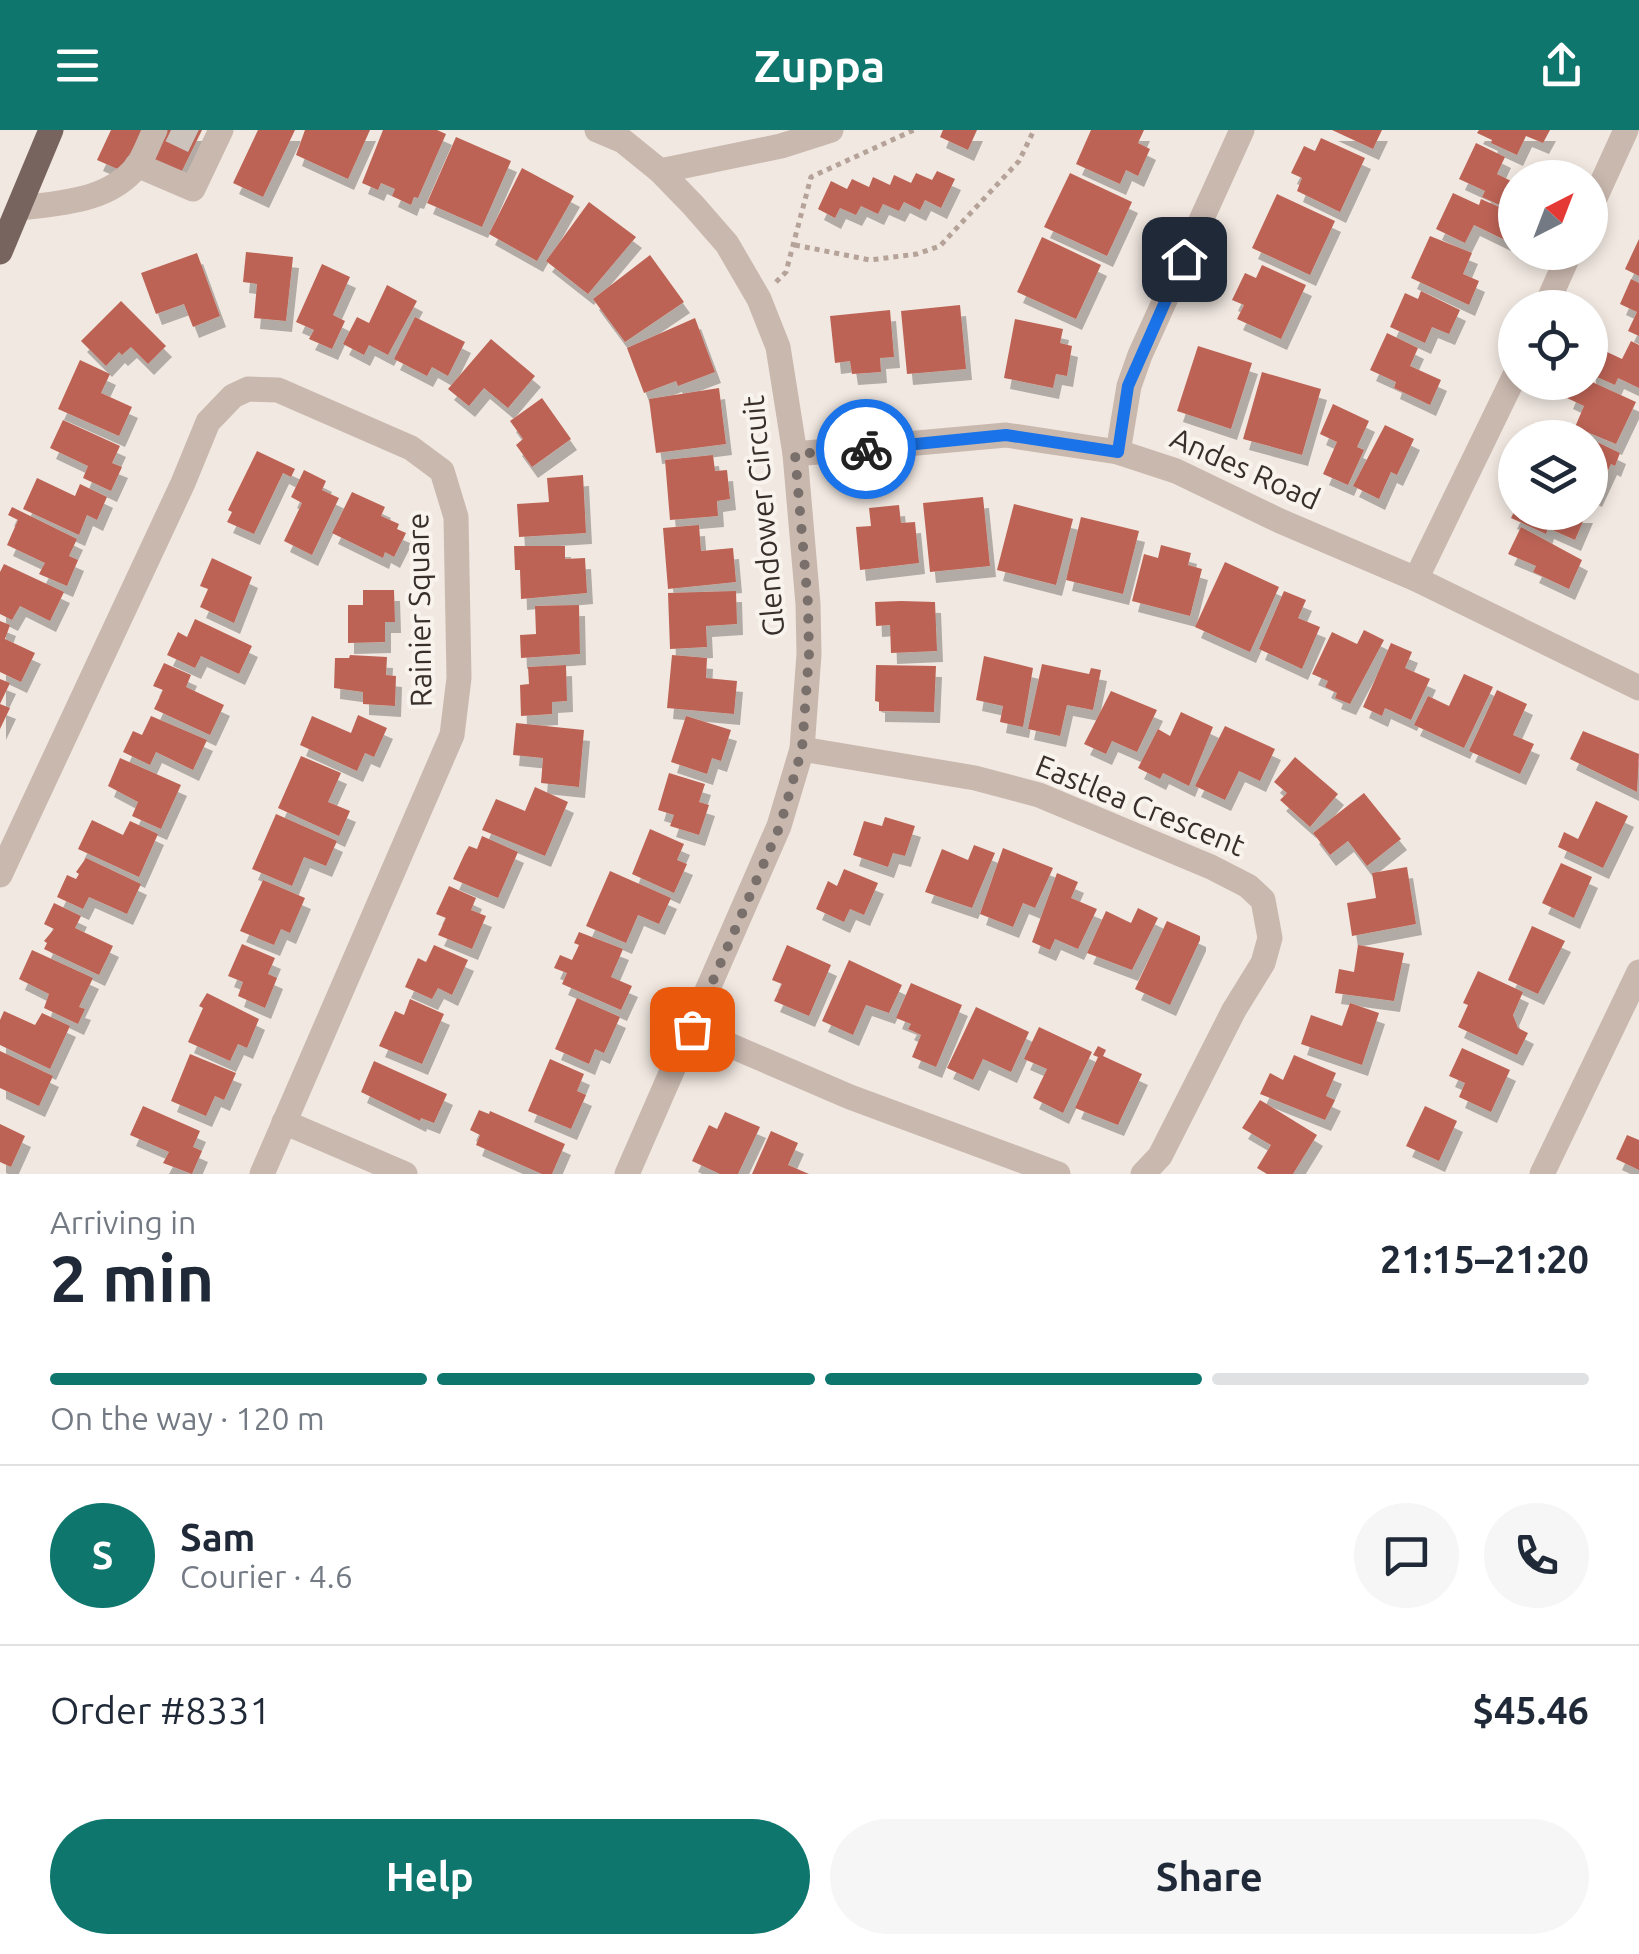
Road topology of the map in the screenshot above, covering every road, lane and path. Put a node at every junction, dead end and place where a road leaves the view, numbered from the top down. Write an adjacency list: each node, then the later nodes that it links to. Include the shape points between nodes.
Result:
1 (51, 130): 14 (main road)
2 (155, 130): 11 (street)
3 (597, 130): 9 (street, Glendower Circuit)
4 (831, 130): 13 (street)
5 (914, 130): 15 (path, via 812,178)
6 (1034, 130): 15 (path, via 1020,161 940,246 870,260)
7 (1242, 130): 19 (street, via 1134,371)
8 (1626, 130): 12 (street)
9 (628, 136): 13 (street, Glendower Circuit)
10 (210, 141): 11 (street, via 193,189)
11 (138, 165): 14 (street, via 115,186 76,202)
12 (1608, 170)
13 (660, 172): 17 (street, Glendower Circuit, via 726,244)
14 (20, 208): 16 (main road)
15 (795, 245): 17 (path, via 786,272)
16 (0, 252)
17 (760, 298): 20 (street, Glendower Circuit, via 778,347)
18 (1503, 400): 21 (street)
19 (1118, 452): 20 (street, Andes Road, via 1006,435); 21 (street, Andes Road, via 1176,471)
20 (795, 454): 23 (street, Glendower Circuit, via 808,604)
21 (1416, 580): 22 (street, Andes Road)
22 (1639, 688)
23 (802, 749): 26 (street, Glendower Circuit, via 780,826); 32 (street, Eastlea Crescent, via 1039,795 1211,868 1264,900 1270,938 1263,962 1160,1156)
24 (0, 875): 27 (street, Rainier Square, via 201,436 233,396 278,390 411,448 442,472 456,516 459,678 452,735)
25 (1639, 972): 33 (street)
26 (692, 1029): 30 (street, Glendower Circuit); 31 (street, via 850,1097)
27 (284, 1122): 28 (street, Rainier Square); 29 (street)
28 (262, 1174)
29 (405, 1174)
30 (627, 1174)
31 (1058, 1174)
32 (1144, 1174)
33 (1542, 1174)

